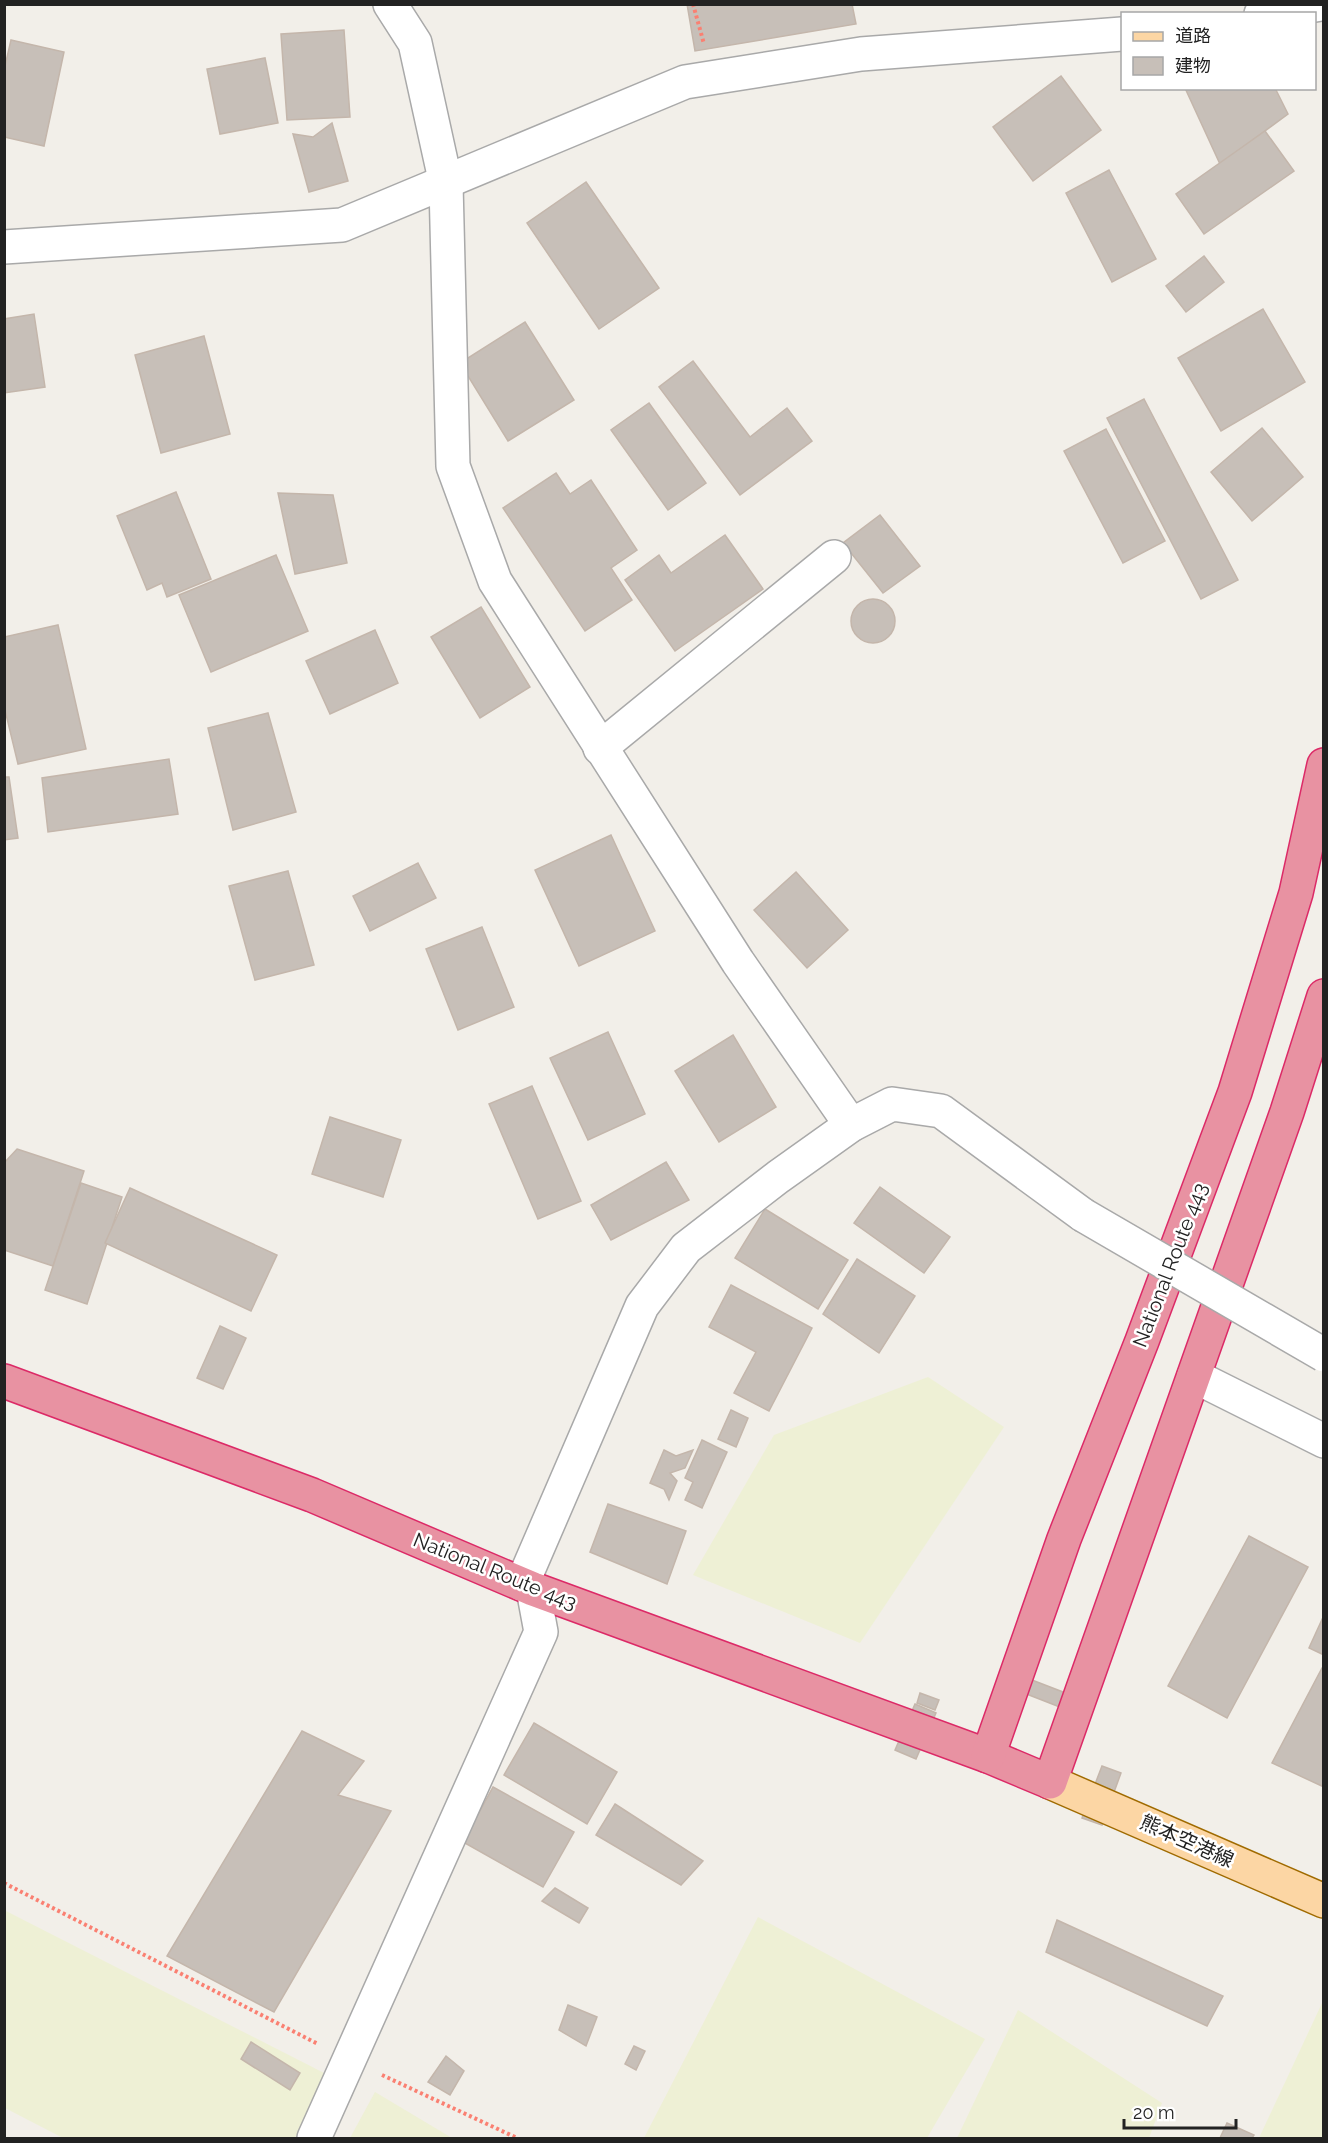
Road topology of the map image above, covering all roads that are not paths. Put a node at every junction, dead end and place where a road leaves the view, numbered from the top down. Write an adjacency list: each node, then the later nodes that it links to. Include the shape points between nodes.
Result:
1 (390, 4): 5 (street, via 415,43)
2 (1321, 4): 3 (street)
3 (1273, 12)
4 (1121, 34): 5 (street, via 861,54 685,82)
5 (446, 184): 6 (street, via 342,225); 8 (street, via 453,466 495,581)
6 (4, 247)
7 (834, 557): 8 (street)
8 (600, 748): 11 (street, via 738,962)
9 (1323, 765): 17 (highway, National Route 443, via 1296,893 1235,1092 1064,1539)
10 (1323, 996): 13 (highway, via 1287,1112)
11 (851, 1125): 12 (street, bridge, via 892,1104 941,1111 1083,1215); 16 (street, via 686,1248 642,1306)
12 (1323, 1355)
13 (1194, 1376): 15 (street); 18 (highway)
14 (4, 1381): 16 (highway, National Route 443, via 312,1495)
15 (1323, 1441)
16 (527, 1586): 17 (highway, National Route 443); 20 (street, via 541,1632)
17 (988, 1756): 18 (highway, National Route 443)
18 (1050, 1782): 19 (main road, 熊本空港線)
19 (1323, 1901)
20 (314, 2139)

